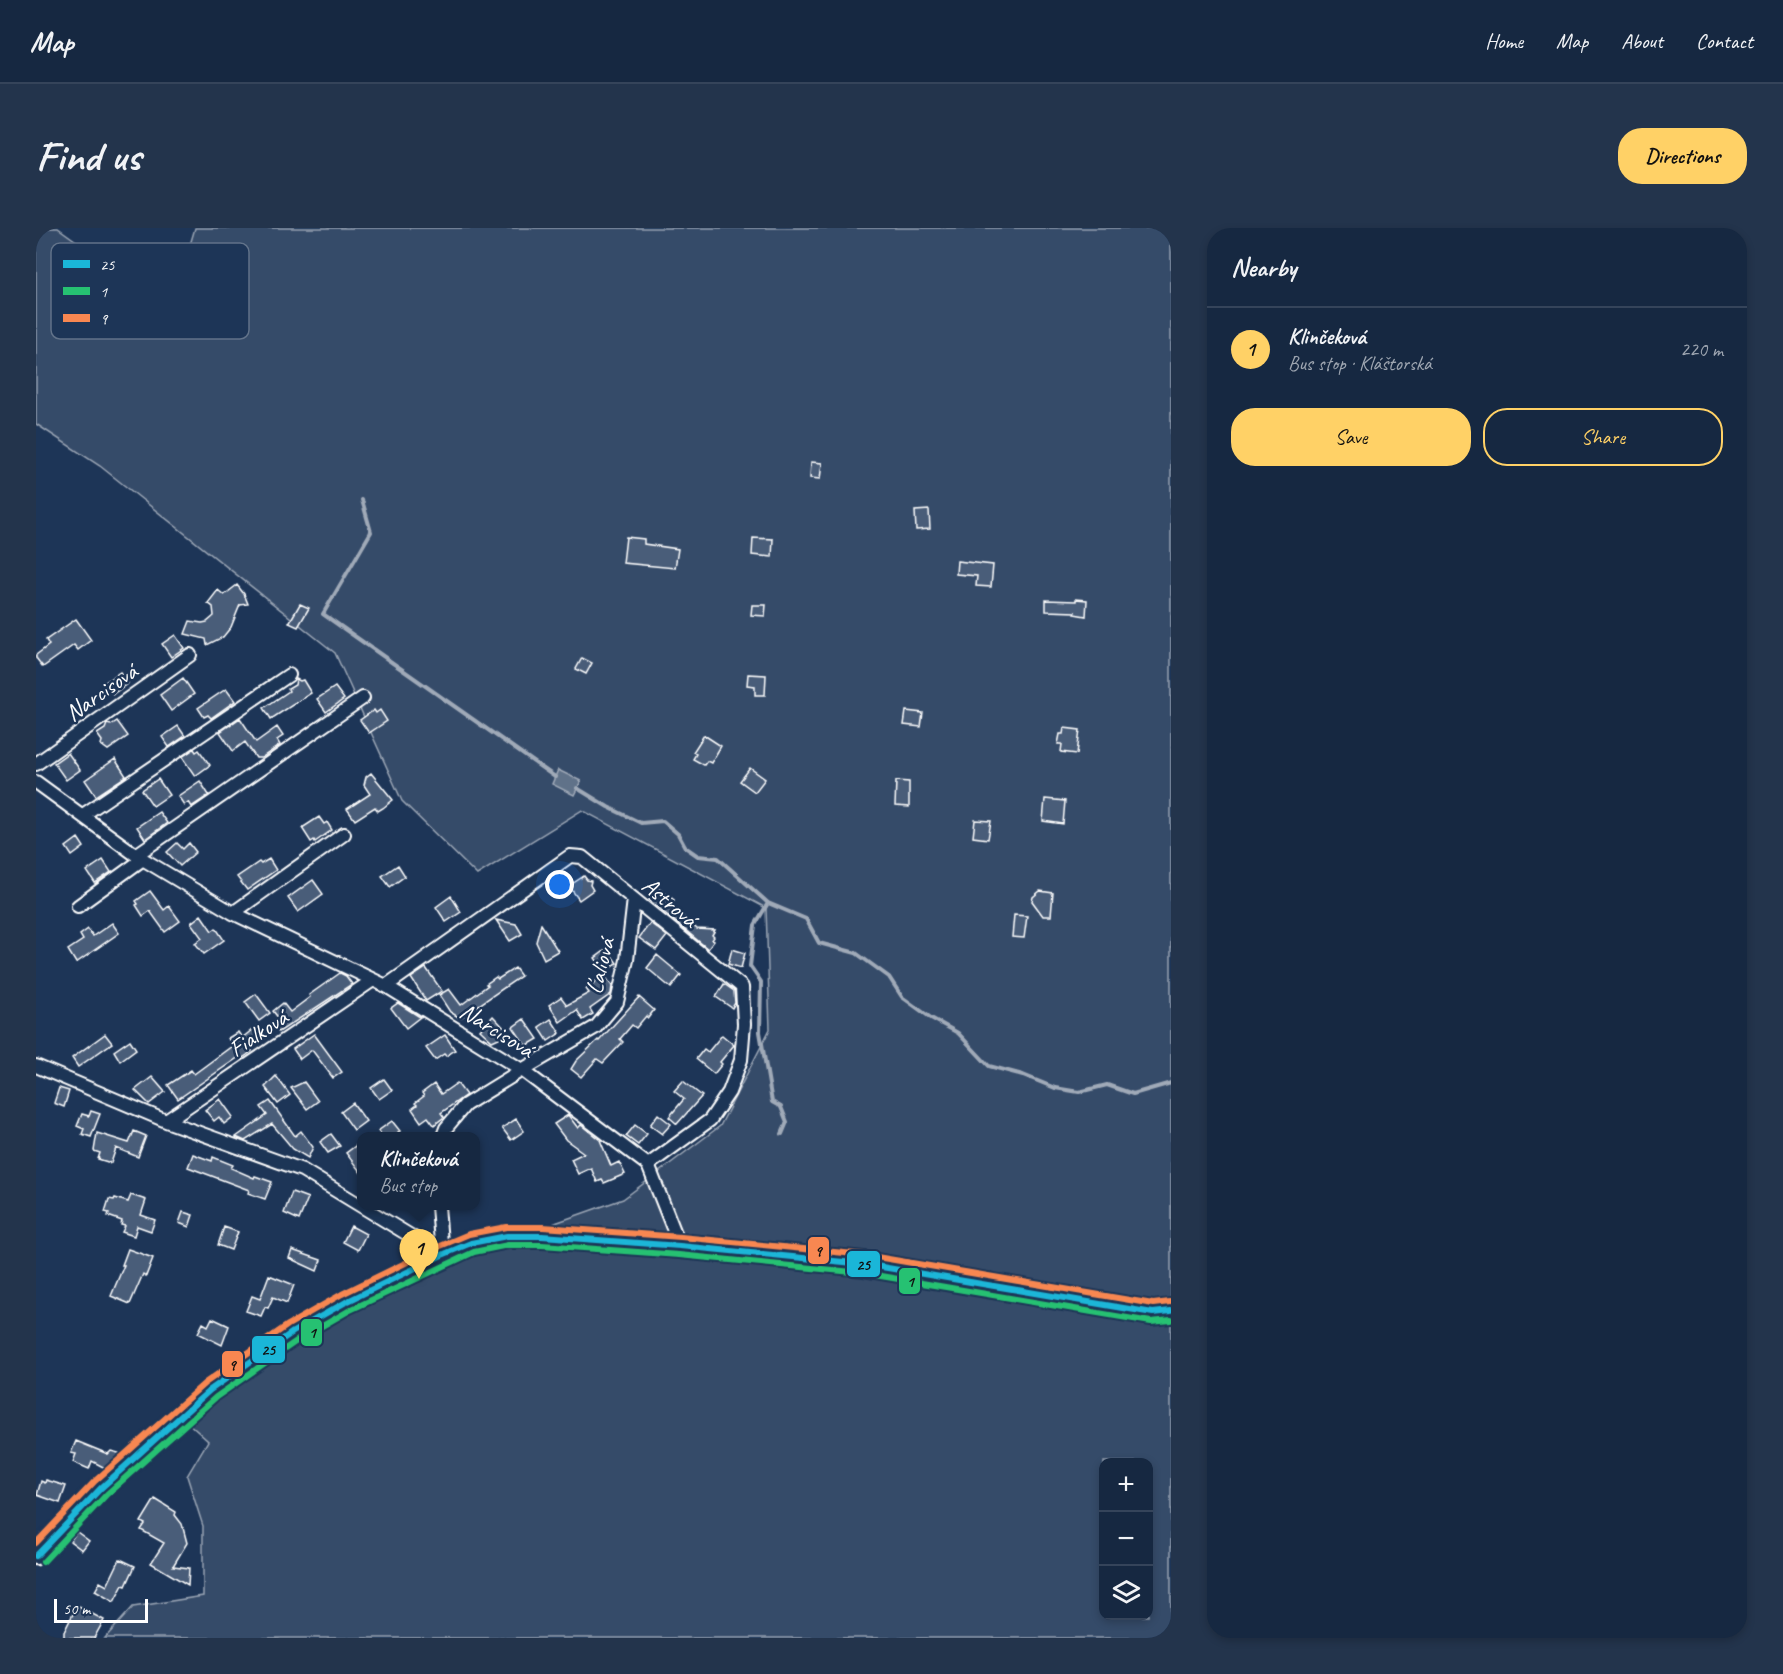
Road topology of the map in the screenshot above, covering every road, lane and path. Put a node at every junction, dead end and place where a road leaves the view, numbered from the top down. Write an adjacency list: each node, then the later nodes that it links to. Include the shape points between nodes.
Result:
1 (190, 655): 4 (street, Narcisová)
2 (289, 675): 6 (street)
3 (363, 698): 8 (street)
4 (36, 764)
5 (36, 782): 6 (street, Narcisová)
6 (83, 815): 8 (street, Narcisová)
7 (344, 834): 11 (street)
8 (140, 857): 10 (street); 11 (street, Narcisová)
9 (634, 899): 13 (street, Astrová, via 582,857 570,856); 15 (street, Ľaliová, via 627,960 617,1002 596,1027); 18 (street, Astrová, via 742,987 744,1024 741,1060 729,1092 710,1120)
10 (78, 906)
11 (233, 913): 12 (street, Narcisová)
12 (373, 980): 13 (street, Narcisová); 16 (street, Fialková)
13 (386, 986): 15 (street, Narcisová)
14 (36, 1066): 16 (street)
15 (522, 1070): 17 (street, Ľaliová, via 465,1105); 18 (street, Narcisová)
16 (166, 1121): 19 (street, via 302,1170)
17 (445, 1132)
18 (648, 1165): 22 (street)
19 (357, 1203)
20 (368, 1210): 23 (street)
21 (438, 1210): 23 (street)
22 (680, 1246): 23 (street, via 507,1236 471,1243); 24 (street, via 864,1264 1153,1312)
23 (442, 1255): 25 (street, via 293,1332 210,1390 100,1488)
24 (1171, 1311)
25 (36, 1556)

